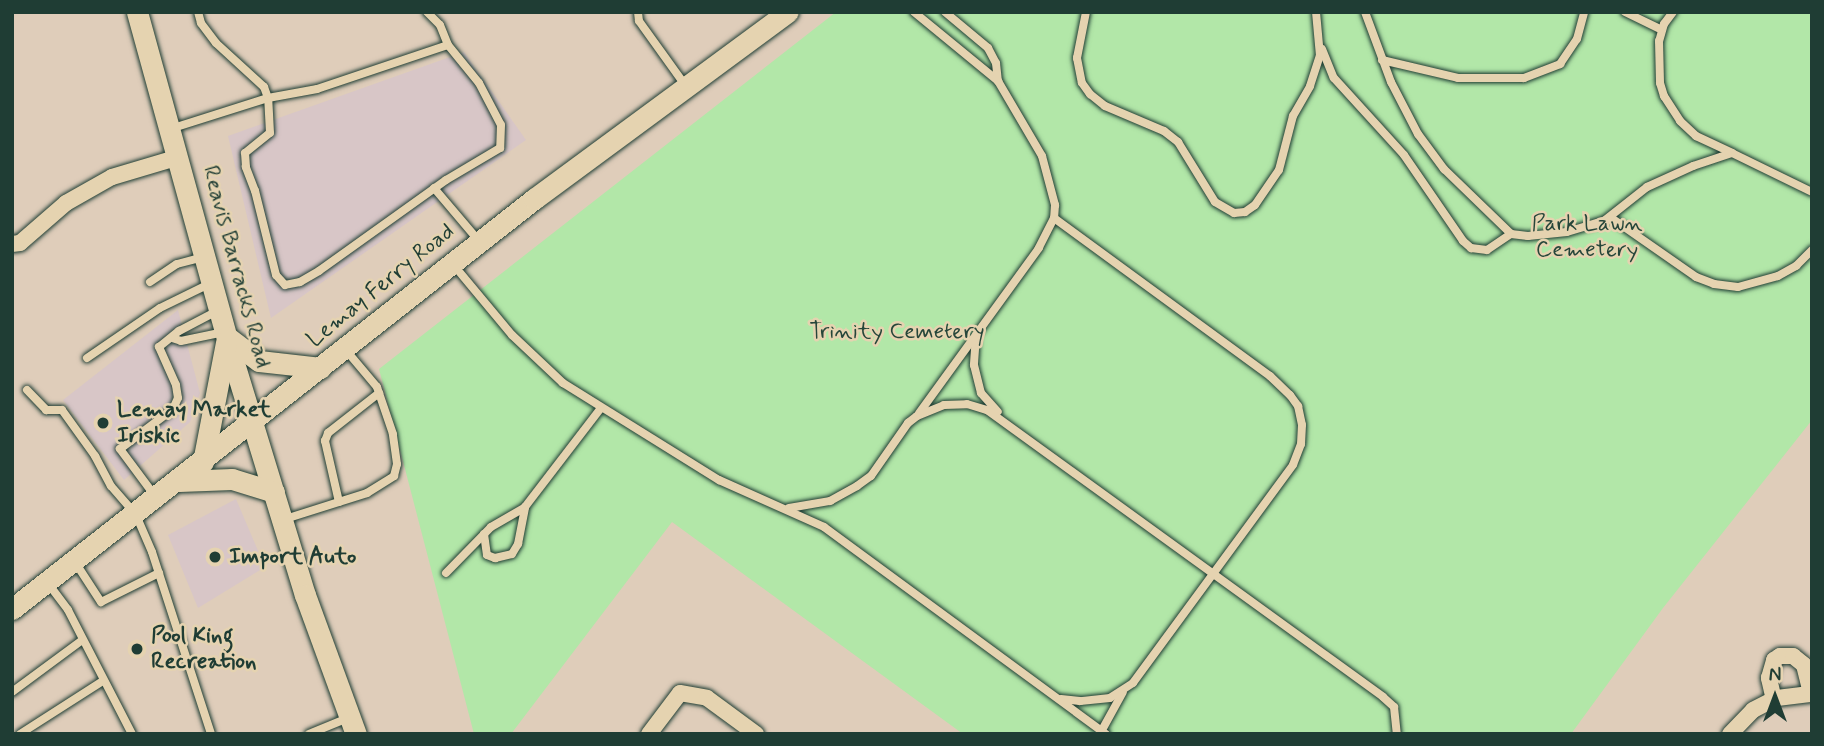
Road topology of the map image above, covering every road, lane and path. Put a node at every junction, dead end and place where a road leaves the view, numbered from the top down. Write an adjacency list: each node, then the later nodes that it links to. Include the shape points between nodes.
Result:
1 (137, 12): 21 (main road, Reavis Barracks Road)
2 (198, 12): 20 (lane, via 216,43 264,87)
3 (427, 12): 15 (lane, via 440,25)
4 (638, 12): 19 (lane, via 639,22)
5 (788, 12): 19 (main road, Lemay Ferry Road)
6 (914, 12): 18 (lane)
7 (945, 12): 18 (lane, via 988,48)
8 (1086, 12): 16 (lane, via 1077,58 1082,83 1090,94 1178,142 1215,202 1234,213 1255,205 1279,170 1293,116 1316,73)
9 (1316, 12): 16 (lane)
10 (1365, 12): 17 (lane)
11 (1584, 12): 17 (lane, via 1577,39 1560,64 1524,78 1458,78)
12 (1625, 12): 14 (lane)
13 (1673, 12): 14 (lane)
14 (1662, 30): 22 (lane, via 1658,60 1664,96 1696,136)
15 (448, 45): 20 (lane, via 317,89); 24 (lane, via 478,83 501,125 500,148)
16 (1321, 47): 28 (lane, via 1334,78 1404,155 1463,241 1471,248 1486,250)
17 (1382, 60): 28 (lane, via 1431,151)
18 (998, 81): 27 (lane, via 1042,156)
19 (686, 87): 29 (main road, Lemay Ferry Road)
20 (268, 97): 21 (lane); 24 (lane, via 270,133 245,153 246,167 276,275 285,285 319,271)
21 (170, 129): 23 (main road, Reavis Barracks Road)
22 (1732, 153): 25 (lane); 26 (lane, via 1647,187)
23 (179, 158): 30 (street, via 112,177 66,203 20,243); 32 (main road, Reavis Barracks Road)
24 (434, 188): 29 (lane)
25 (1812, 192)
26 (1610, 217): 28 (lane, via 1567,232); 31 (lane, via 1696,277 1714,284 1738,287 1778,276)
27 (1054, 218): 38 (lane, via 1039,248); 60 (lane, via 1270,376 1298,406 1302,435 1293,465)
28 (1511, 234)
29 (478, 242): 33 (main road, Lemay Ferry Road)
30 (12, 244)
31 (1812, 250)
32 (206, 256): 34 (lane, via 177,264); 35 (main road, Reavis Barracks Road)
33 (452, 263): 40 (main road, Lemay Ferry Road); 45 (lane, via 512,335 563,383)
34 (150, 282)
35 (212, 283): 36 (main road, Reavis Barracks Road); 41 (lane, via 160,307)
36 (219, 310): 37 (main road, Reavis Barracks Road); 39 (lane)
37 (226, 335): 39 (lane); 42 (main road, via 259,361); 47 (main road, Reavis Barracks Road); 49 (main road)
38 (976, 335): 46 (lane); 48 (lane, via 974,365 981,393)
39 (173, 338): 52 (lane, via 159,347 176,385 178,398 173,409 120,449)
40 (345, 349): 42 (main road, Lemay Ferry Road); 44 (lane)
41 (87, 358)
42 (321, 368): 47 (main road, Lemay Ferry Road)
43 (26, 390): 56 (lane, via 46,410 62,410 111,486)
44 (379, 393): 53 (lane, via 328,433 325,441); 53 (lane, via 393,434 394,476 367,493)
45 (601, 408): 54 (lane); 55 (lane, via 719,480)
46 (917, 416): 48 (lane, via 944,405 967,404); 55 (lane, via 871,476 857,486 830,501)
47 (252, 423): 49 (main road, Lemay Ferry Road); 51 (main road, Reavis Barracks Road)
48 (1009, 423): 60 (lane)
49 (203, 462): 50 (main road, Lemay Ferry Road)
50 (179, 481): 51 (main road, via 232,480); 52 (main road, Lemay Ferry Road)
51 (274, 492): 57 (main road, Reavis Barracks Road)
52 (157, 498): 56 (main road, Lemay Ferry Road)
53 (339, 502): 57 (lane)
54 (525, 508): 58 (lane); 58 (lane, via 512,554 487,555)
55 (786, 508): 70 (lane, via 824,527)
56 (136, 515): 59 (main road, Lemay Ferry Road); 61 (lane)
57 (282, 520): 72 (main road, Reavis Barracks Road)
58 (484, 534): 62 (lane)
59 (74, 561): 61 (lane, via 101,602); 63 (main road, Lemay Ferry Road)
60 (1212, 572): 68 (lane); 80 (lane, via 1394,707)
61 (159, 573): 76 (lane)
62 (446, 573)
63 (47, 582): 64 (main road, Lemay Ferry Road); 65 (lane, via 68,611)
64 (12, 609)
65 (81, 641): 66 (lane); 67 (lane)
66 (103, 681): 74 (lane); 75 (lane)
67 (12, 692)
68 (1123, 692): 70 (lane, via 1097,700); 73 (lane)
69 (1811, 694): 71 (street); 71 (street, via 1804,665 1793,656 1780,656 1774,660 1769,678)
70 (1058, 698): 73 (lane)
71 (1774, 700): 81 (street, via 1754,710)
72 (353, 726): 77 (lane)
73 (1104, 732)
74 (20, 734)
75 (132, 734)
76 (211, 734)
77 (309, 734)
78 (649, 734): 79 (street, via 680,693 708,698)
79 (756, 734)
80 (1397, 734)
81 (1730, 734)

